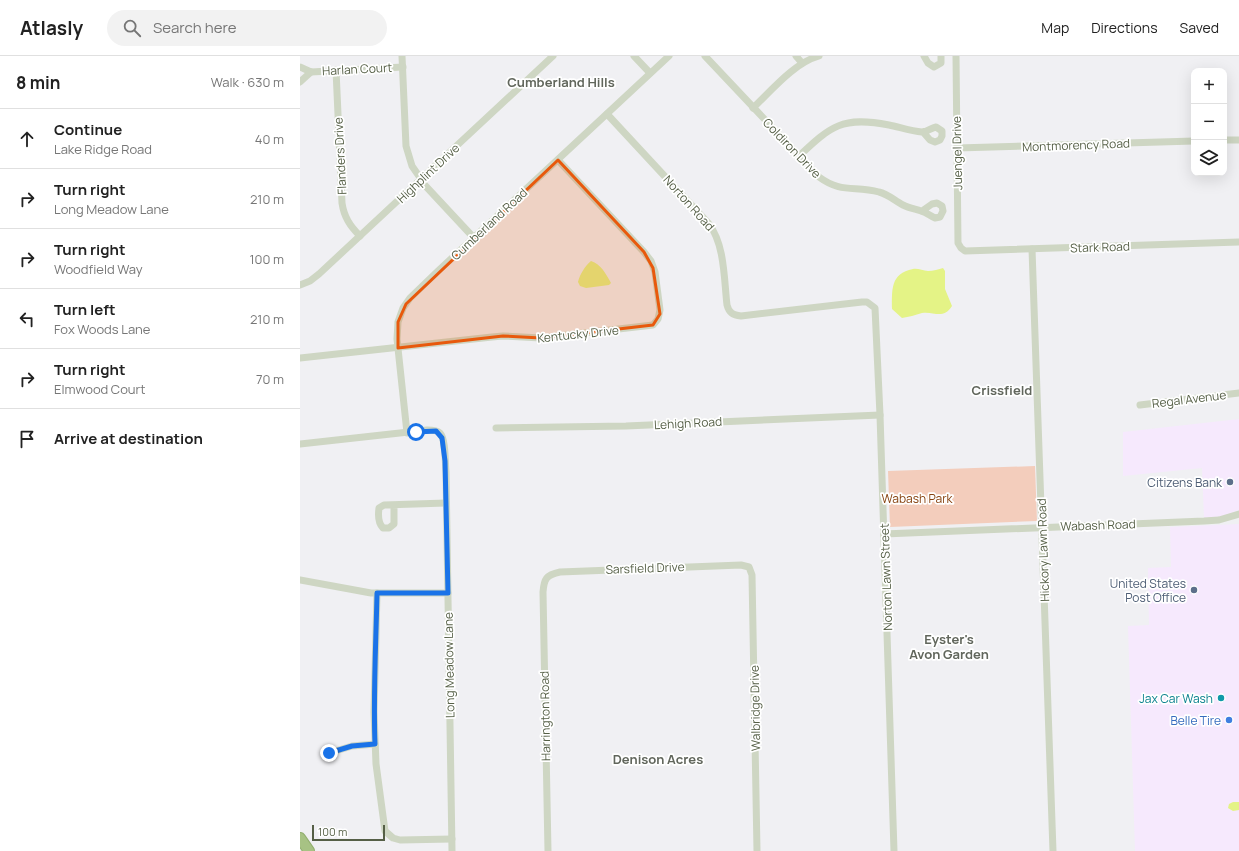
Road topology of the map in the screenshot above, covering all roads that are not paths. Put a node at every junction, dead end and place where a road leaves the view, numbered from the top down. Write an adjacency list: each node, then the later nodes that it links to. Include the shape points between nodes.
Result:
1 (402, 56): 13 (street)
2 (553, 56): 27 (street, Highplint Drive)
3 (634, 56): 16 (street)
4 (669, 56): 16 (street, Cumberland Road)
5 (705, 56): 18 (street, Coldiron Drive)
6 (796, 56): 11 (street)
7 (819, 56): 11 (street)
8 (924, 56): 9 (street, via 928,63 934,66 941,63)
9 (941, 56)
10 (956, 56): 24 (street, Juengel Drive)
11 (802, 63): 18 (street)
12 (300, 67): 15 (street, Harlan Court)
13 (403, 67): 14 (street, Harlan Court); 27 (street, via 407,152 413,170)
14 (336, 70): 15 (street, Harlan Court); 29 (street, Flanders Drive, via 342,203 353,230)
15 (311, 72): 17 (street, Harlan Court)
16 (650, 73): 19 (street, Cumberland Road)
17 (300, 82)
18 (753, 108): 25 (street, Coldiron Drive)
19 (607, 114): 26 (street, Cumberland Road); 35 (street, Norton Road, via 714,230 720,248 727,305 732,313 741,316 862,302)
20 (924, 132): 25 (street, via 878,123 842,124 819,137)
21 (1227, 140): 22 (street)
22 (1239, 140)
23 (1191, 141): 24 (street, Montmorency Road)
24 (957, 148): 32 (street, Juengel Drive, via 958,243)
25 (799, 156): 28 (street, Coldiron Drive, via 819,177 831,185 880,192 912,209)
26 (558, 160): 30 (street, Cumberland Road); 36 (street, Kentucky Drive, via 648,256 655,272 659,304 659,316 655,323 648,327 541,338 503,336)
27 (420, 180): 29 (street, Highplint Drive); 30 (street)
28 (922, 211)
29 (360, 236): 34 (street, Highplint Drive, via 319,274)
30 (474, 238): 36 (street, Cumberland Road, via 406,304 398,322)
31 (1239, 242): 33 (street, Stark Road)
32 (961, 248): 33 (street, Stark Road, via 966,251)
33 (1032, 249): 47 (street, Hickory Lawn Road)
34 (300, 285)
35 (872, 305): 40 (street, Norton Lawn Street, via 876,312)
36 (398, 348): 37 (street, Kentucky Drive); 42 (street, Cumberland Road)
37 (300, 358)
38 (1239, 393): 39 (street, Regal Avenue)
39 (1140, 405)
40 (880, 415): 41 (street, Lehigh Road, via 626,426); 48 (street, Norton Lawn Street)
41 (496, 428)
42 (407, 433): 43 (street); 44 (street, Long Meadow Lane, via 433,430 442,438)
43 (300, 444)
44 (446, 503): 45 (street); 53 (street, Long Meadow Lane)
45 (394, 506)
46 (1239, 514): 47 (street, Wabash Road, via 1204,522)
47 (1042, 527): 48 (street, Wabash Road); 63 (street, Hickory Lawn Road)
48 (884, 534): 62 (street, Norton Lawn Street)
49 (749, 567): 51 (street, Sarsfield Drive, via 741,565 567,571 550,574); 61 (street, Walbridge Drive, via 752,578)
50 (300, 580): 52 (street)
51 (545, 580): 60 (street, Harrington Road, via 543,592)
52 (377, 593): 53 (street); 54 (street)
53 (448, 593): 57 (street, Long Meadow Lane)
54 (375, 744): 55 (street, via 352,746); 57 (street, via 384,826 388,835 400,840)
55 (329, 753)
56 (300, 838): 58 (highway)
57 (452, 839): 59 (street, Long Meadow Lane)
58 (309, 851)
59 (452, 851)
60 (548, 851)
61 (757, 851)
62 (894, 851)
63 (1053, 851)

